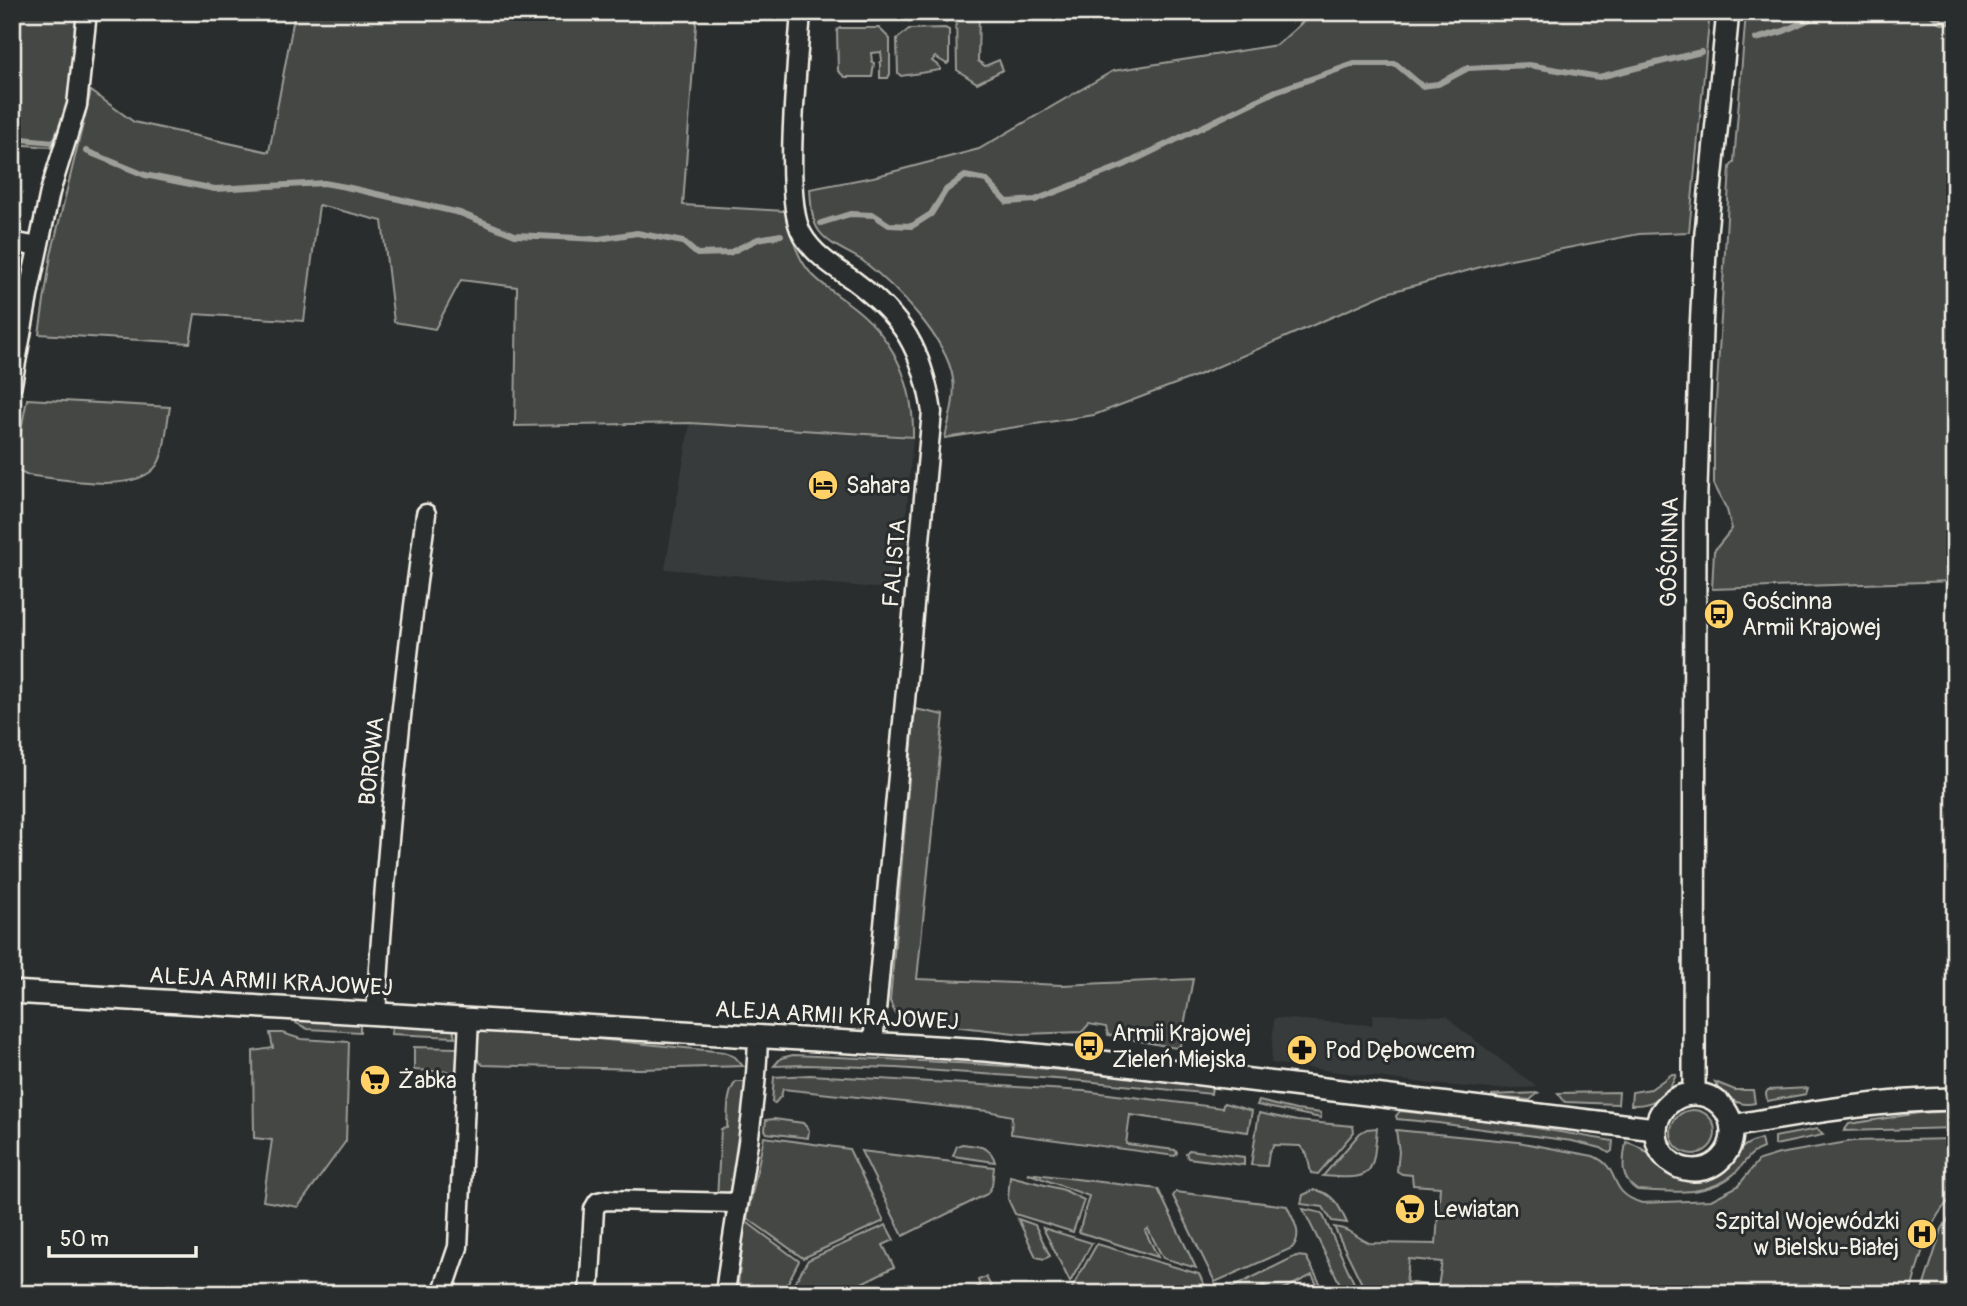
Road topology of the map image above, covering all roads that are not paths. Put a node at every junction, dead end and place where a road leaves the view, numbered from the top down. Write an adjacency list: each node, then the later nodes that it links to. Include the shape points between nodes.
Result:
1 (87, 12): 5 (street, via 77,105)
2 (801, 12): 12 (street, FALISTA, via 793,184 796,218 823,259 900,323 918,356 932,412)
3 (1728, 12): 13 (street, GOŚCINNA, via 1701,330 1695,521)
4 (12, 242): 5 (street)
5 (38, 247): 6 (street)
6 (12, 384)
7 (426, 514): 9 (street, BOROWA, via 383,883)
8 (12, 992): 9 (street, ALEJA ARMII KRAJOWEJ)
9 (376, 1014): 10 (street, ALEJA ARMII KRAJOWEJ)
10 (469, 1019): 11 (street, ALEJA ARMII KRAJOWEJ); 18 (street, via 458,1247)
11 (758, 1037): 12 (street, ALEJA ARMII KRAJOWEJ); 17 (street, via 754,1109)
12 (873, 1043): 16 (street, ALEJA ARMII KRAJOWEJ, via 1077,1059)
13 (1694, 1093): 15 (street, via 1715,1099); 16 (street, via 1667,1104)
14 (1955, 1099): 15 (street, via 1828,1109)
15 (1732, 1126): 16 (street, via 1721,1159 1689,1171 1661,1152)
16 (1655, 1129)
17 (737, 1203): 19 (street, via 598,1202); 20 (street)
18 (442, 1294)
19 (589, 1294)
20 (725, 1294)

